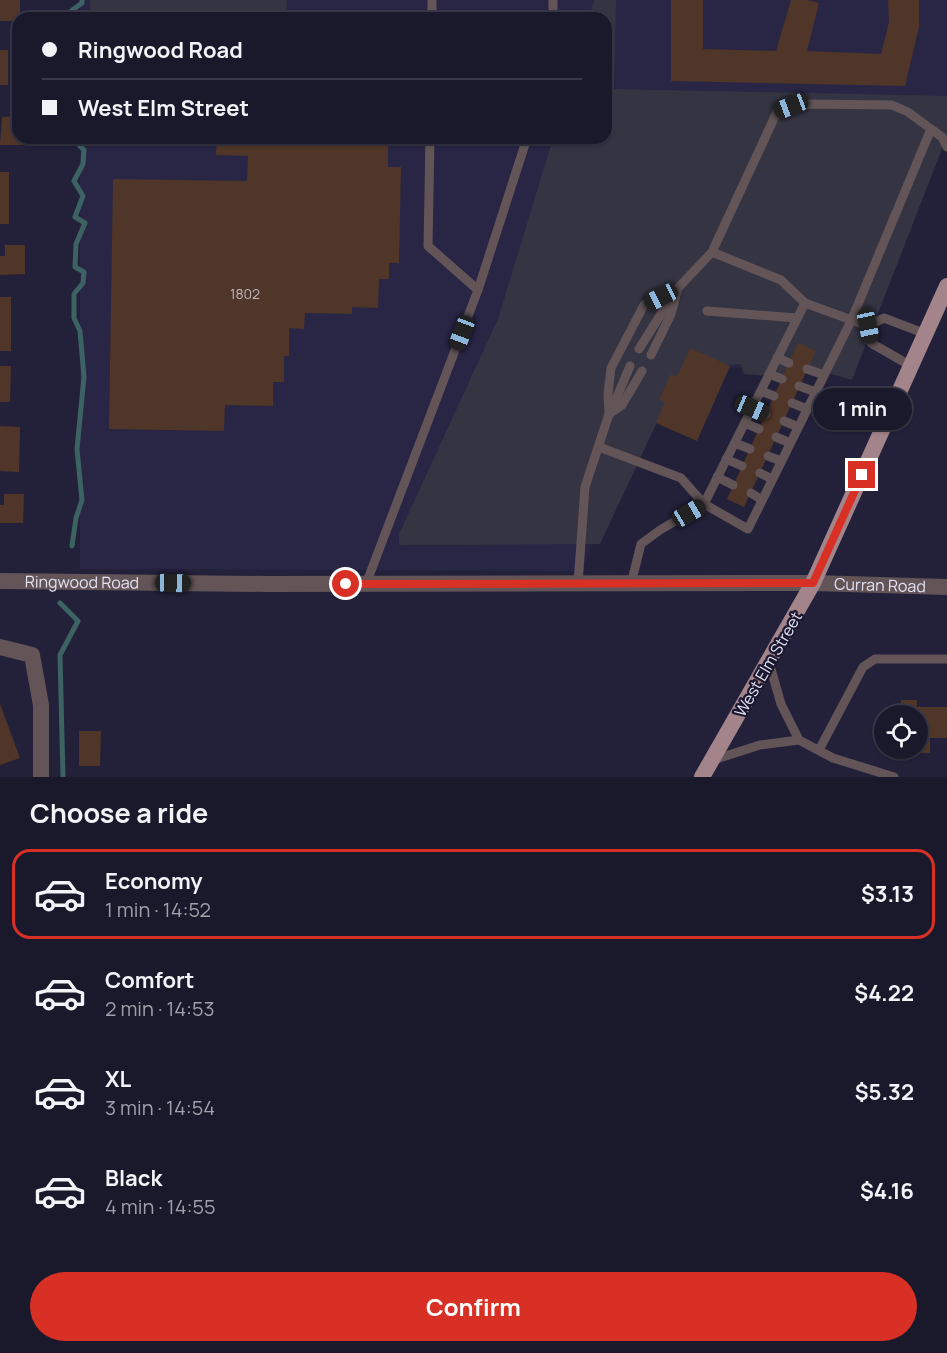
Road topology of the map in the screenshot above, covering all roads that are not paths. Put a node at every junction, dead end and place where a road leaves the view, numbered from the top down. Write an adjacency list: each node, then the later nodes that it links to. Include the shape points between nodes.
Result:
1 (931, 129): 2 (lane); 6 (lane, via 892,105 806,104 777,112); 13 (lane)
2 (944, 136): 5 (lane)
3 (430, 144): 9 (lane, via 428,246)
4 (525, 144): 9 (lane)
5 (947, 147)
6 (712, 252): 8 (lane); 10 (lane, via 781,280)
7 (947, 286): 15 (main road, West Elm Street)
8 (678, 288): 16 (lane); 17 (lane, via 671,314); 34 (lane, via 644,305 611,368)
9 (478, 290): 58 (lane)
10 (805, 303): 12 (lane); 13 (lane)
11 (707, 311): 12 (lane)
12 (797, 318): 18 (lane)
13 (851, 321): 14 (lane); 25 (lane)
14 (868, 326): 15 (lane, via 884,318); 21 (lane, via 871,343)
15 (926, 334): 21 (main road, West Elm Street)
16 (639, 350)
17 (651, 355)
18 (777, 358): 19 (lane); 24 (lane)
19 (789, 363)
20 (630, 366): 34 (lane)
21 (911, 366): 57 (main road, West Elm Street)
22 (807, 369): 25 (lane)
23 (642, 371): 34 (lane, via 622,405)
24 (769, 374): 26 (lane); 28 (lane)
25 (824, 375): 29 (lane)
26 (782, 379)
27 (800, 386): 29 (lane)
28 (761, 391): 30 (lane); 32 (lane)
29 (816, 392): 33 (lane)
30 (774, 396)
31 (792, 403): 33 (lane)
32 (752, 408): 35 (lane); 37 (lane)
33 (807, 410): 38 (lane)
34 (609, 414): 43 (lane)
35 (766, 414)
36 (783, 422): 38 (lane)
37 (745, 423): 39 (lane); 41 (lane)
38 (798, 428): 42 (lane)
39 (759, 429)
40 (776, 437): 42 (lane)
41 (735, 442): 44 (lane); 46 (lane)
42 (790, 443): 47 (lane)
43 (599, 447): 55 (lane, via 681,478); 59 (lane, via 585,487)
44 (750, 448)
45 (768, 456): 47 (lane)
46 (726, 459): 48 (lane); 50 (lane)
47 (782, 461): 51 (lane)
48 (742, 466)
49 (760, 474): 51 (lane)
50 (717, 477): 52 (lane); 55 (lane)
51 (772, 479): 54 (lane)
52 (733, 485)
53 (751, 493): 54 (lane)
54 (762, 500): 55 (lane, via 748,529)
55 (704, 504): 60 (lane, via 641,544)
56 (0, 581): 58 (street, Ringwood Road)
57 (813, 583): 60 (street, Ringwood Road); 61 (street, Curran Road); 64 (main road, West Elm Street)
58 (366, 584): 59 (street, Ringwood Road)
59 (578, 584): 60 (street, Ringwood Road)
60 (631, 584)
61 (947, 586)
62 (0, 647): 68 (street, via 32,654 41,705)
63 (947, 659): 66 (lane, via 875,659 863,667)
64 (769, 662): 65 (lane, via 781,704); 67 (main road, West Elm Street)
65 (799, 740): 66 (lane); 67 (lane, via 760,745)
66 (819, 750): 70 (lane)
67 (713, 760): 69 (main road, West Elm Street)
68 (41, 777)
69 (702, 777)
70 (894, 777)

